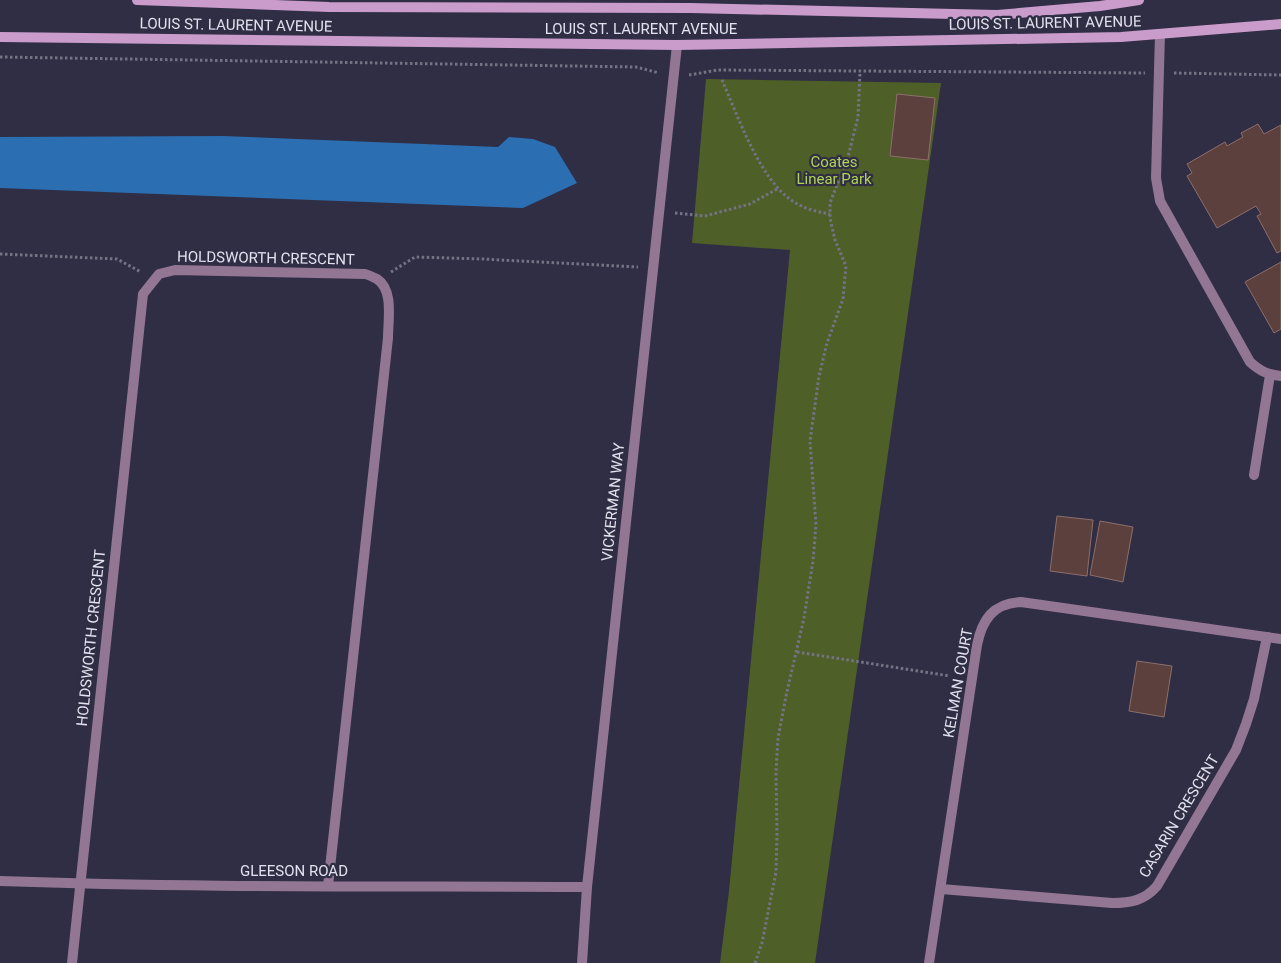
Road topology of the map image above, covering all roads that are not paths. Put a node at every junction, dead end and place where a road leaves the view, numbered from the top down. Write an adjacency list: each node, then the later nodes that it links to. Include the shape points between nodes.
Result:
1 (137, 0): 2 (main road, LOUIS ST. LAURENT AVENUE, via 329,7 691,8 997,15)
2 (1139, 0)
3 (1281, 24): 4 (main road, LOUIS ST. LAURENT AVENUE)
4 (1160, 34): 6 (main road, LOUIS ST. LAURENT AVENUE); 7 (street, via 1156,178 1160,200 1244,353 1255,367)
5 (0, 37): 6 (main road, LOUIS ST. LAURENT AVENUE)
6 (677, 45): 15 (street, VICKERMAN WAY)
7 (1270, 376): 8 (street); 9 (street)
8 (1281, 376)
9 (1254, 476)
10 (1267, 637): 11 (street, KELMAN COURT); 16 (street, CASARIN CRESCENT, via 1254,699 1236,750 1152,892 1134,902 1112,903); 16 (street, KELMAN COURT, via 1021,602 1011,602 992,612 980,630 976,645)
11 (1281, 639)
12 (0, 882): 13 (street, GLEESON ROAD)
13 (80, 884): 14 (street, GLEESON ROAD); 14 (street, HOLDSWORTH CRESCENT, via 143,294 159,274 174,270 365,274 384,286 389,303 388,338); 17 (street, HOLDSWORTH CRESCENT)
14 (328, 886): 15 (street, GLEESON ROAD)
15 (587, 886): 18 (street, VICKERMAN WAY)
16 (941, 890): 19 (street, KELMAN COURT)
17 (72, 963)
18 (582, 963)
19 (929, 963)

